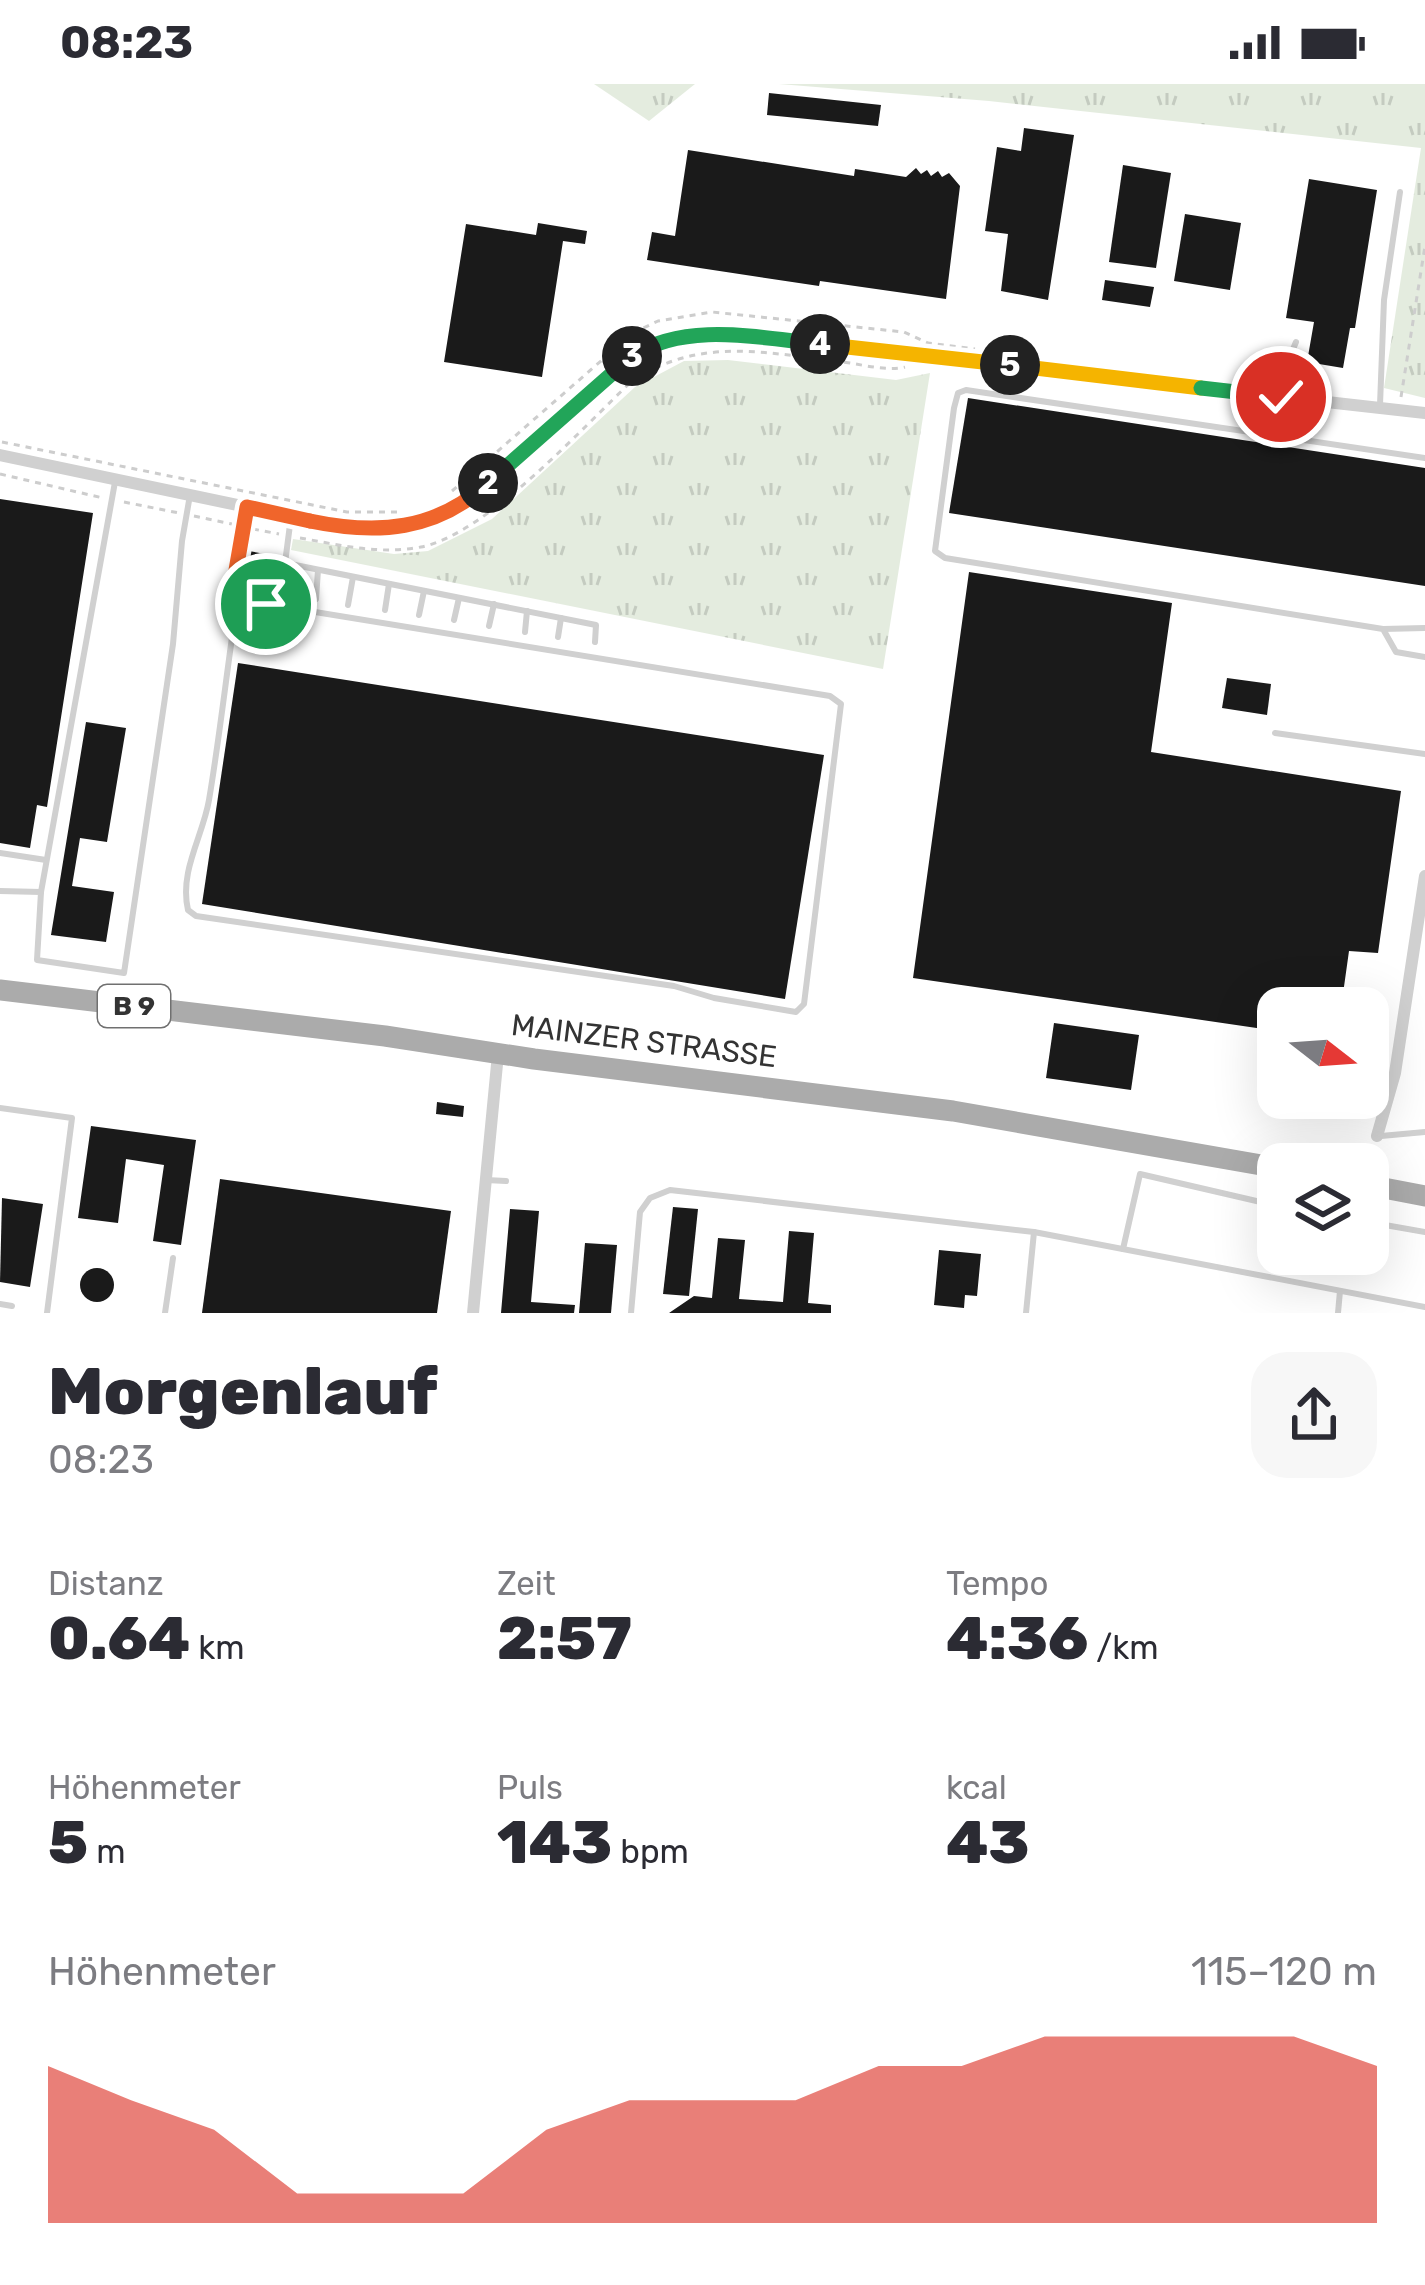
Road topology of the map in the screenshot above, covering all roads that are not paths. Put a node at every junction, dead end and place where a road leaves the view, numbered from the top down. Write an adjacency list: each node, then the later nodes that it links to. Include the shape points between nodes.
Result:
1 (1400, 192): 4 (lane, via 1384,300)
2 (1297, 342): 3 (lane)
3 (1281, 397): 4 (street); 11 (street, via 689,335 620,364 477,494 442,515 370,531)
4 (1380, 409): 5 (street)
5 (1425, 413)
6 (0, 455): 8 (street)
7 (1425, 458): 30 (lane, via 966,389 954,407 935,550 945,558)
8 (115, 479): 9 (street); 38 (lane)
9 (190, 495): 10 (street); 41 (lane, via 124,973 37,960)
10 (247, 507): 11 (street); 20 (lane)
11 (291, 517): 12 (lane)
12 (284, 563): 13 (lane); 17 (lane)
13 (318, 570): 14 (lane); 19 (lane)
14 (353, 577): 15 (lane); 22 (lane)
15 (389, 584): 16 (lane); 23 (lane)
16 (424, 591): 18 (lane); 25 (lane)
17 (280, 592)
18 (459, 598): 21 (lane); 27 (lane)
19 (316, 599)
20 (236, 603): 20 (lane, via 830,696 842,716 804,1004 796,1012 674,986 196,916 185,899 208,807)
21 (494, 604): 24 (lane); 28 (lane)
22 (348, 605)
23 (385, 610)
24 (527, 611): 26 (lane); 31 (lane)
25 (419, 615)
26 (561, 618): 32 (lane); 33 (lane, via 596,625)
27 (454, 620)
28 (489, 626)
29 (1425, 628): 30 (lane)
30 (1383, 629): 34 (lane, via 1396,652)
31 (525, 632)
32 (558, 637)
33 (595, 642)
34 (1425, 657)
35 (1275, 733): 36 (lane)
36 (1425, 754)
37 (0, 853): 38 (lane)
38 (46, 860): 41 (lane)
39 (1425, 876): 46 (street, via 1395,1073)
40 (0, 891): 41 (lane)
41 (41, 892)
42 (0, 990): 43 (main road, MAINZER STRASSE / B 9)
43 (498, 1054): 47 (main road, MAINZER STRASSE / B 9, via 953,1111); 48 (street)
44 (0, 1108): 62 (lane, via 72,1118)
45 (1425, 1132): 46 (lane)
46 (1377, 1136)
47 (1257, 1164)
48 (485, 1180): 49 (lane); 64 (street)
49 (506, 1181)
50 (1389, 1189): 51 (main road)
51 (1425, 1196)
52 (1257, 1201): 56 (lane, via 1140,1174)
53 (1389, 1226): 55 (lane)
54 (1034, 1232): 56 (lane); 65 (lane, via 660,1192 640,1212); 66 (lane)
55 (1425, 1232)
56 (1123, 1249): 58 (lane)
57 (173, 1258): 63 (lane)
58 (1340, 1291): 61 (lane); 67 (lane)
59 (0, 1304): 60 (lane)
60 (12, 1306)
61 (1425, 1306)
62 (47, 1313)
63 (165, 1313)
64 (472, 1313)
65 (631, 1313)
66 (1026, 1313)
67 (1338, 1313)

